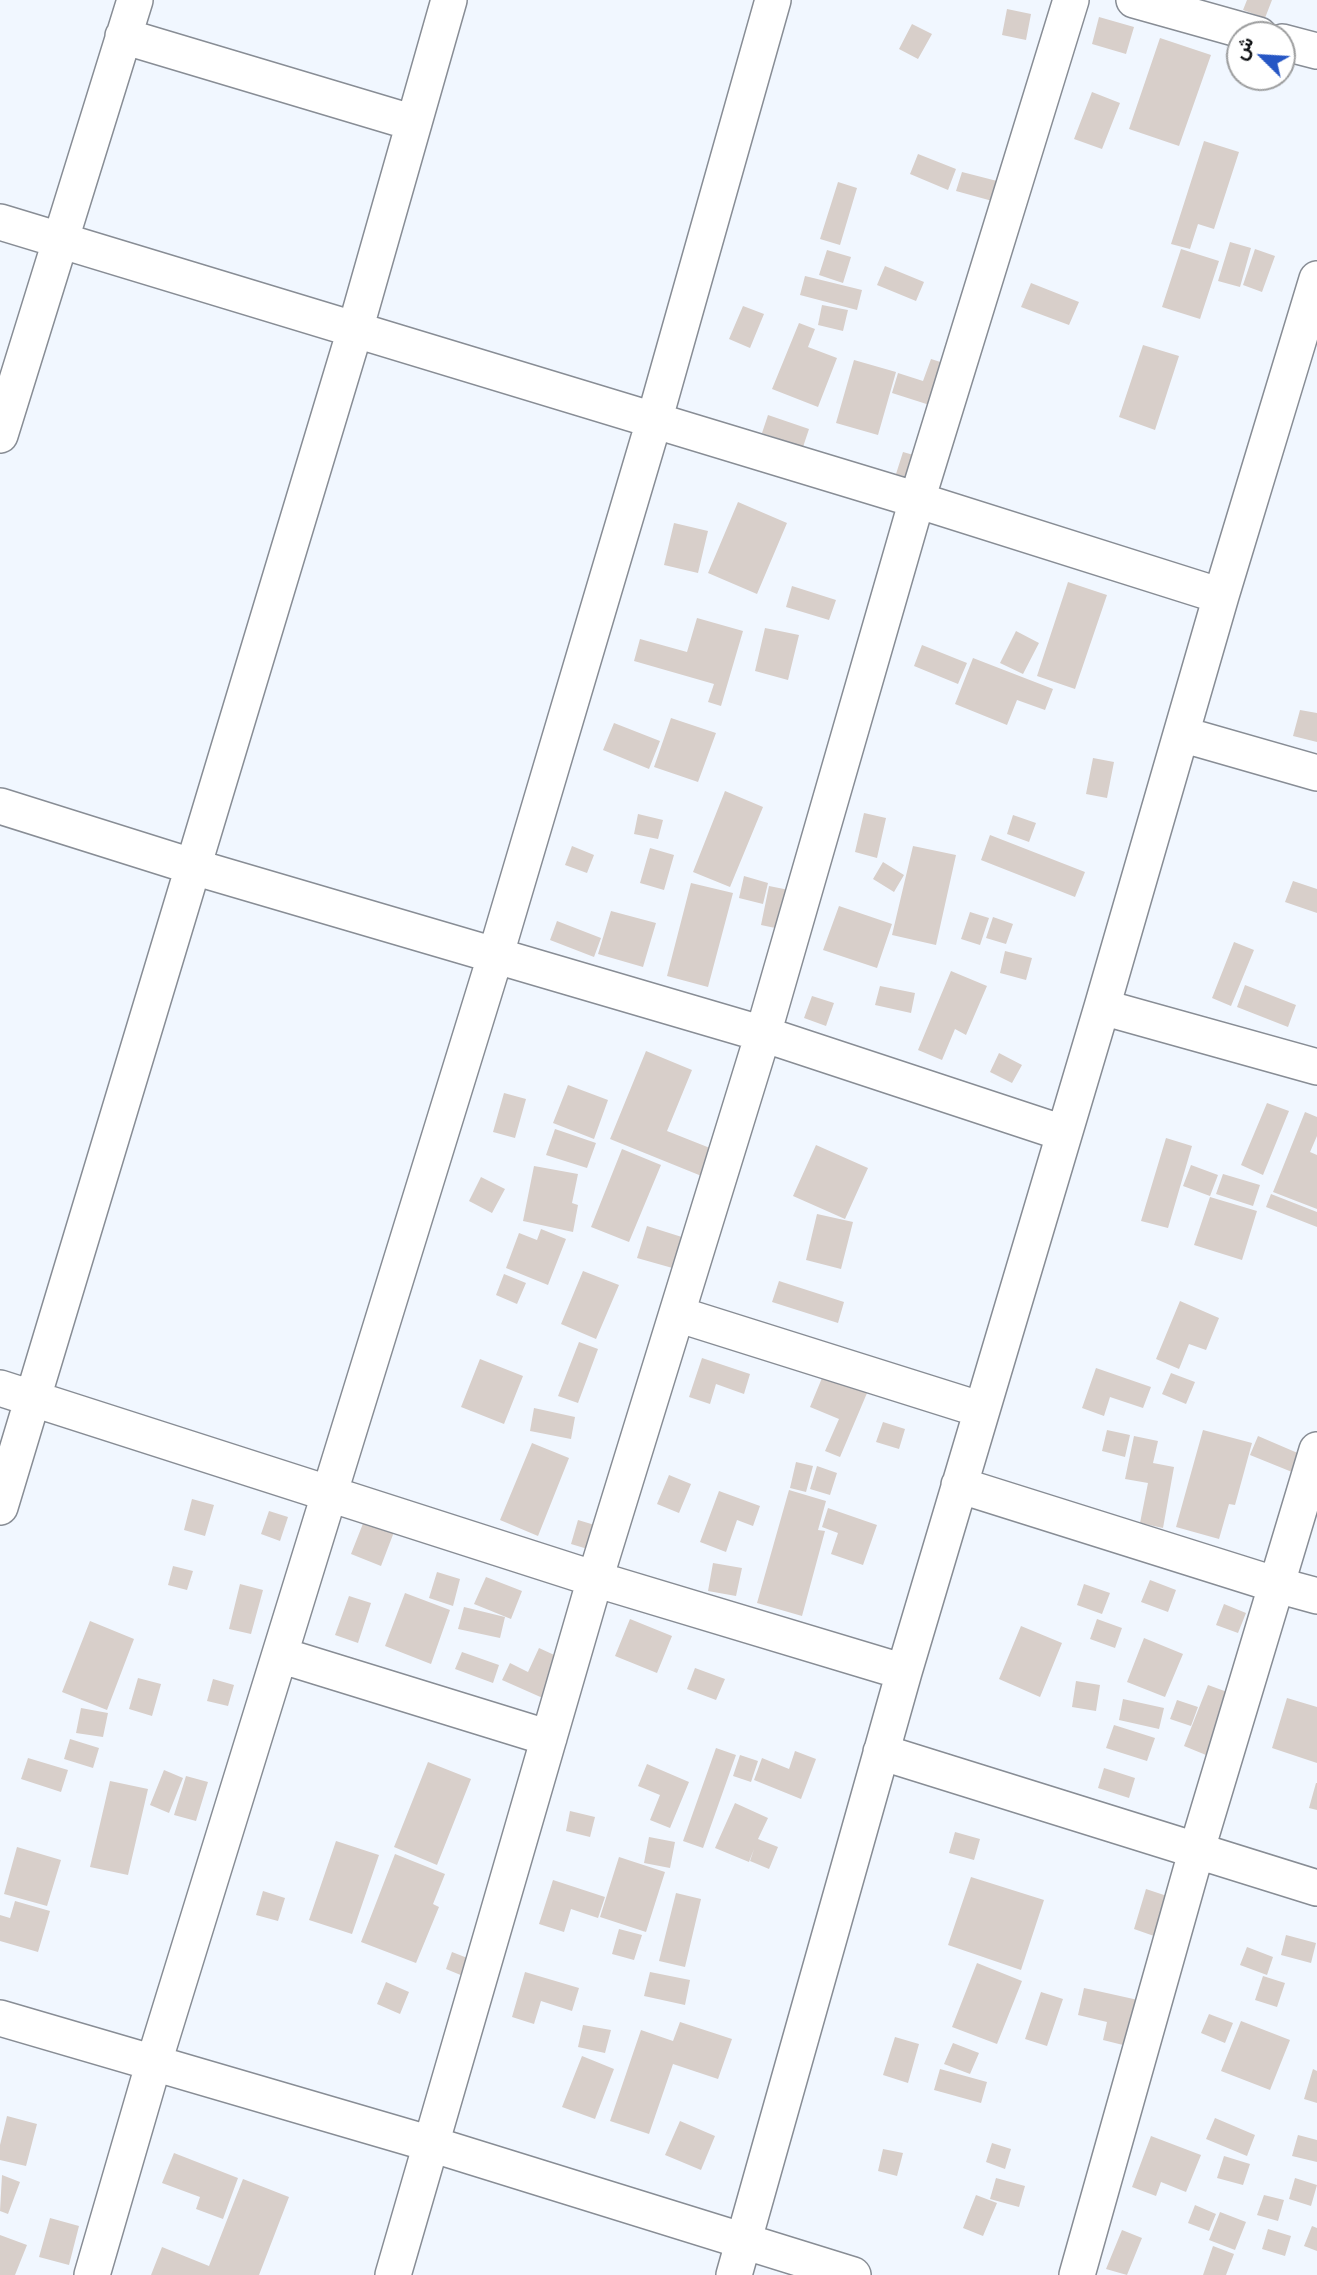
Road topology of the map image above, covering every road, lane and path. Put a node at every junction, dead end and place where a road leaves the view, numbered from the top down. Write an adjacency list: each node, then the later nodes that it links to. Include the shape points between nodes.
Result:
1 (135, 0): 7 (street)
2 (449, 0): 10 (street)
3 (774, 0): 15 (street)
4 (1071, 0): 17 (street)
5 (1134, 0): 6 (street)
6 (1226, 26)
7 (123, 36): 10 (street); 12 (street)
8 (1296, 45): 9 (street)
9 (1317, 51)
10 (414, 123): 14 (street)
11 (0, 222): 12 (street)
12 (59, 239): 14 (street); 16 (street)
13 (1317, 279): 18 (street)
14 (355, 330): 15 (street); 22 (street)
15 (654, 421): 17 (street); 23 (street)
16 (0, 435)
17 (917, 499): 18 (street); 25 (street)
18 (1221, 596): 19 (street)
19 (1181, 734): 20 (street); 24 (street)
20 (1317, 773)
21 (0, 806): 22 (street)
22 (194, 867): 23 (street); 29 (street)
23 (495, 957): 25 (street); 33 (street)
24 (1102, 1007): 26 (street); 27 (street)
25 (763, 1034): 27 (street); 28 (street)
26 (1317, 1068)
27 (1063, 1133): 30 (street)
28 (677, 1314): 30 (street); 35 (street)
29 (16, 1393): 33 (street); 34 (street)
30 (982, 1410): 32 (street)
31 (1317, 1450): 36 (street)
32 (959, 1485): 36 (street); 39 (street)
33 (329, 1494): 35 (street); 38 (street)
34 (0, 1507)
35 (596, 1579): 39 (street); 40 (street)
36 (1277, 1585): 37 (street); 42 (street)
37 (1317, 1595)
38 (280, 1655): 40 (street); 45 (street)
39 (904, 1672): 41 (street)
40 (549, 1738): 46 (street)
41 (881, 1752): 42 (street); 47 (street)
42 (1198, 1849): 43 (street); 52 (street)
43 (1317, 1888)
44 (0, 2018): 45 (street)
45 (154, 2062): 46 (street); 48 (street)
46 (431, 2144): 47 (street); 49 (street)
47 (744, 2242): 50 (street); 51 (street)
48 (92, 2275)
49 (393, 2275)
50 (734, 2275)
51 (853, 2275)
52 (1077, 2275)

